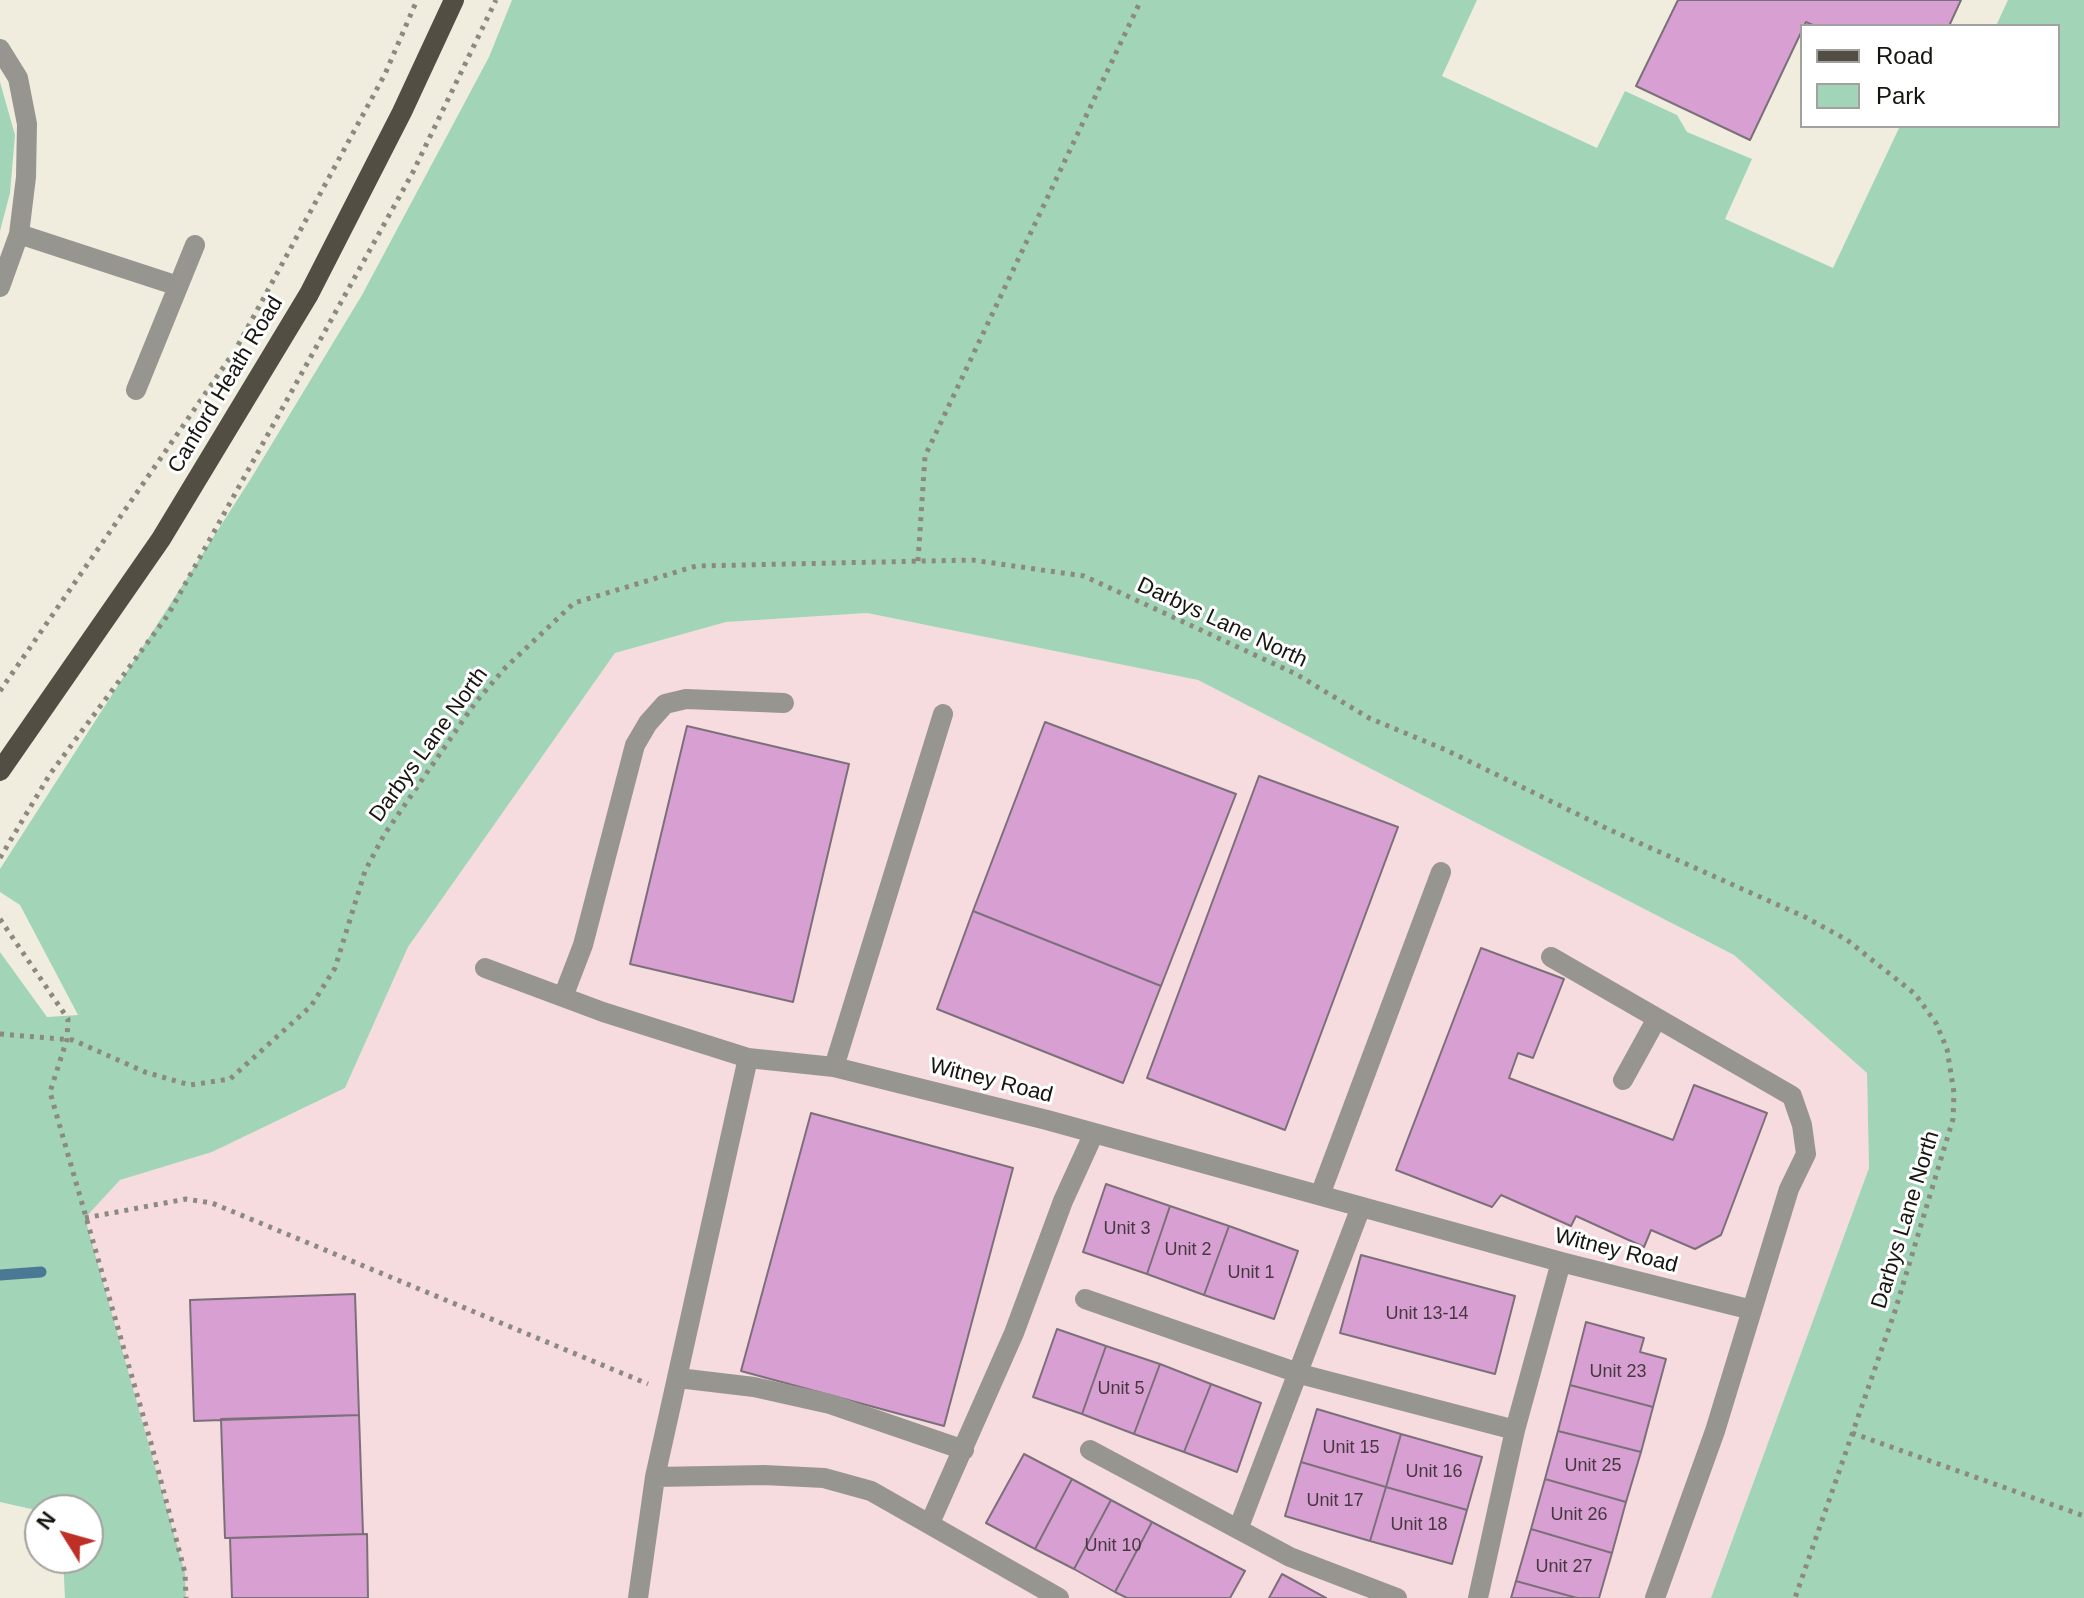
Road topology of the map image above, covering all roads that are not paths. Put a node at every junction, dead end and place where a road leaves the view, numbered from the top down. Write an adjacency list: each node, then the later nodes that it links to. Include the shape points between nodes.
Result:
1 (454, 0): 10 (main road, Canford Heath Road, via 309,294 161,539)
2 (0, 49): 3 (street, via 18,78 27,124)
3 (19, 234): 5 (street); 6 (street)
4 (195, 245): 5 (street)
5 (178, 286): 7 (street)
6 (0, 287)
7 (136, 390)
8 (784, 703): 14 (street, via 686,699 665,704 648,723 635,745 583,945)
9 (943, 714): 17 (street)
10 (0, 771)
11 (1441, 872): 20 (street)
12 (1551, 957): 15 (street)
13 (485, 968): 14 (street, Witney Road)
14 (563, 997): 16 (street, Witney Road)
15 (1656, 1020): 18 (street); 24 (street, via 1792,1096 1802,1125 1806,1154 1789,1189)
16 (748, 1058): 17 (street, Witney Road); 26 (street)
17 (834, 1067): 19 (street, Witney Road)
18 (1623, 1080)
19 (1094, 1133): 20 (street, Witney Road); 28 (street)
20 (1320, 1195): 21 (street, Witney Road)
21 (1361, 1207): 22 (street, Witney Road); 25 (street)
22 (1561, 1262): 24 (street, Witney Road); 27 (street)
23 (1085, 1299): 25 (street)
24 (1752, 1310): 37 (street)
25 (1297, 1373): 27 (street); 32 (street)
26 (676, 1387): 28 (street, via 754,1387 830,1404); 30 (street)
27 (1515, 1430): 36 (street)
28 (964, 1450): 31 (street)
29 (1090, 1450): 32 (street)
30 (655, 1477): 31 (street, via 824,1478 871,1491); 33 (street)
31 (930, 1523): 34 (street)
32 (1239, 1527): 35 (street, via 1290,1557)
33 (638, 1598)
34 (1059, 1598)
35 (1397, 1598)
36 (1478, 1598)
37 (1655, 1598)

